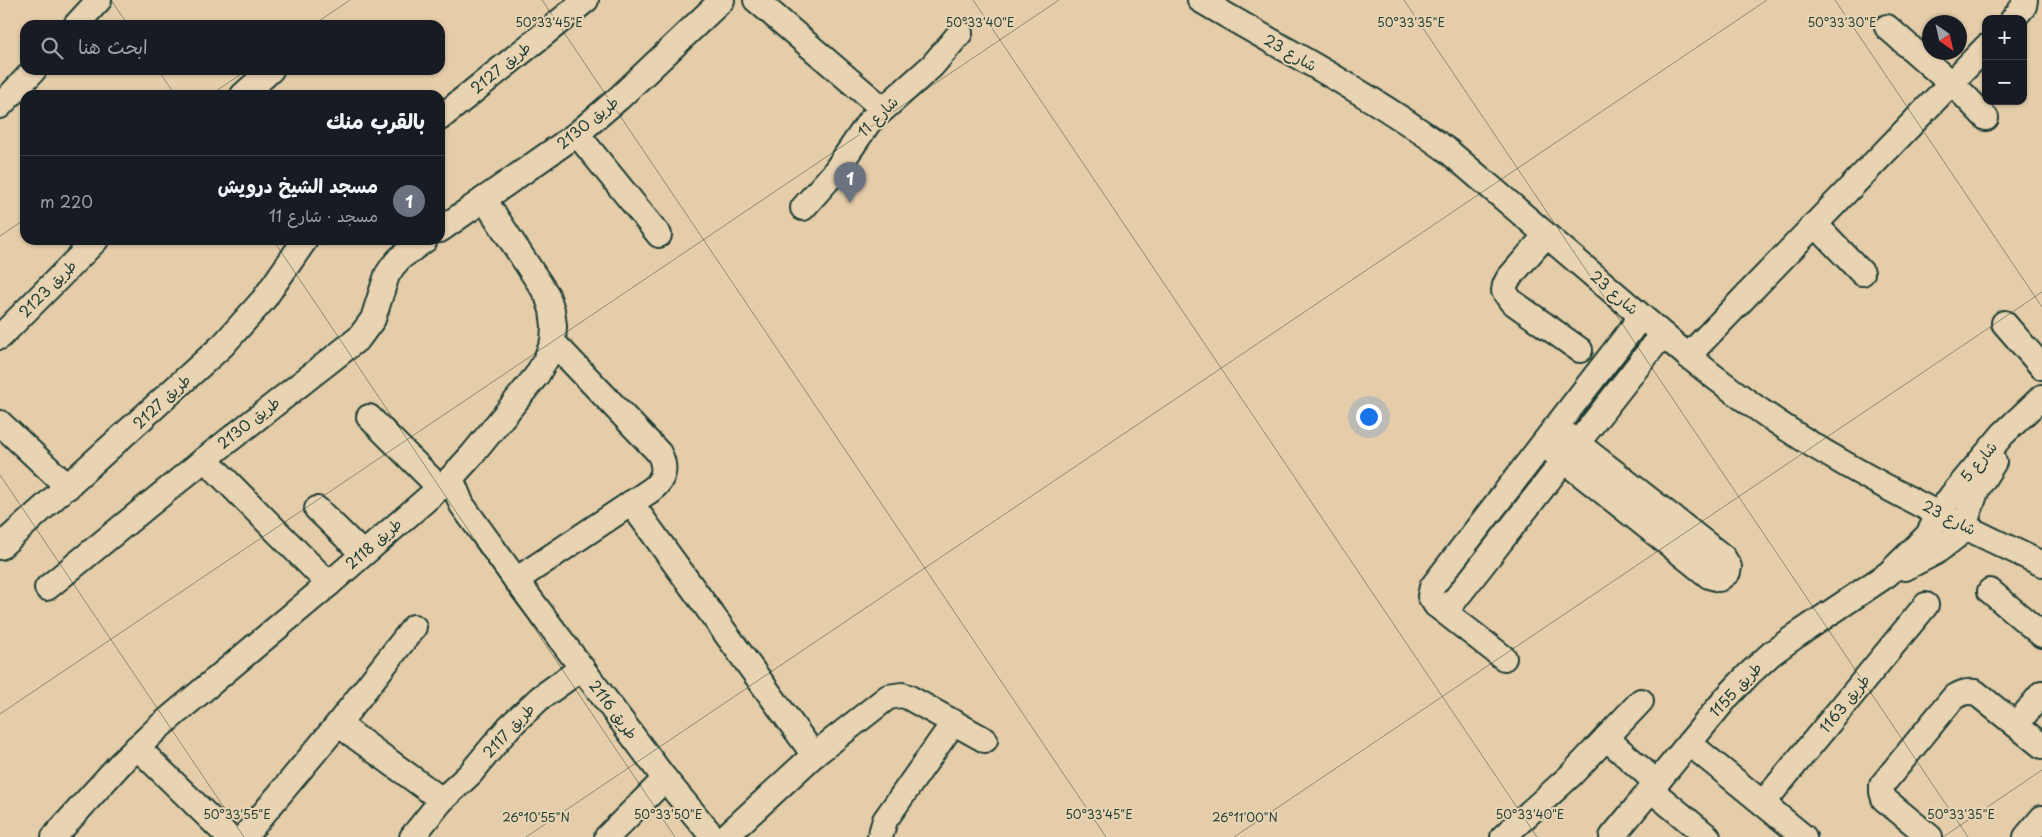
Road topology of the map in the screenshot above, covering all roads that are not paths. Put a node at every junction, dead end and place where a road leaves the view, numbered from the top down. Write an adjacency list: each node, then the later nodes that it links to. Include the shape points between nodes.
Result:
1 (99, 0): 8 (street)
2 (586, 0): 18 (street, طريق 2127)
3 (722, 0): 20 (street, طريق 2130)
4 (756, 0): 17 (street)
5 (1200, 0): 26 (street, شارع 23, via 1410,123 1447,150)
6 (2025, 0): 7 (street)
7 (2016, 15)
8 (81, 20)
9 (1887, 27): 14 (street)
10 (960, 33): 17 (street, شارع 11, via 932,66)
11 (1982, 51): 14 (street)
12 (29, 75): 16 (street)
13 (266, 75): 15 (street)
14 (1951, 84): 19 (street); 23 (street)
15 (250, 90)
16 (0, 106)
17 (883, 108): 22 (street, شارع 11)
18 (445, 114)
19 (1986, 118)
20 (577, 134): 21 (street, طريق 2130); 25 (street)
21 (484, 199): 24 (street, طريق 2130); 35 (street, طريق 2118, via 546,295 552,310)
22 (803, 208)
23 (1815, 224): 30 (street); 37 (street)
24 (445, 226)
25 (658, 235)
26 (1546, 235): 31 (street, شارع 23); 36 (street, via 1508,279 1504,291 1511,301)
27 (91, 245): 34 (street, طريق 2123)
28 (302, 245): 47 (street, طريق 2127, via 264,299 233,335)
29 (418, 245): 45 (street, طريق 2130, via 393,266 385,280 374,319 359,338)
30 (1862, 273)
31 (1641, 317): 33 (street, شارع 23); 43 (street)
32 (2004, 323): 38 (street)
33 (1662, 335): 37 (street, شارع 23); 44 (street)
34 (0, 337)
35 (552, 342): 46 (street, طريق 2118, via 537,374 472,455); 48 (street, via 659,453 663,461 658,485)
36 (1580, 350)
37 (1688, 356): 51 (street, شارع 23, via 1722,384 1801,438 1879,484)
38 (2042, 367)
39 (2042, 396): 40 (street, شارع 5)
40 (2024, 415): 51 (street, شارع 5, via 2003,434); 52 (street, شارع 5, via 1985,474)
41 (369, 417): 46 (street)
42 (0, 423): 47 (street)
43 (1549, 435): 44 (street); 53 (street)
44 (1570, 452): 50 (street); 55 (street)
45 (205, 459): 60 (street); 61 (street, طريق 2130)
46 (445, 483): 56 (street, طريق 2118); 59 (street, طريق 2116)
47 (68, 487): 54 (street, طريق 2127)
48 (631, 503): 59 (street); 79 (street)
49 (317, 510): 56 (street)
50 (1645, 511)
51 (1939, 513): 52 (street, شارع 23); 58 (street, طريق 1155, via 1928,535)
52 (1964, 526): 57 (street, شارع 23); 58 (street, طريق 1155, via 1958,535 1936,552)
53 (1474, 531): 55 (street); 63 (street, via 1432,587 1430,596)
54 (0, 547)
55 (1495, 547): 63 (street, via 1450,604)
56 (363, 554): 60 (street, طريق 2118)
57 (2042, 564)
58 (1888, 574): 76 (street, طريق 1155, via 1772,654 1727,697)
59 (516, 580): 68 (street, طريق 2116)
60 (329, 584): 78 (street, طريق 2118, via 180,707)
61 (47, 588)
62 (1990, 591): 66 (street)
63 (1436, 604): 67 (street)
64 (1926, 605): 83 (street, طريق 1163)
65 (414, 626): 72 (street)
66 (2042, 635)
67 (1504, 658)
68 (582, 668): 80 (street, طريق 2116); 82 (street, طريق 2117, via 524,712 470,774)
69 (2042, 693): 73 (street)
70 (1641, 701): 74 (street)
71 (954, 722): 75 (street); 79 (street, via 902,695 888,697); 92 (street, via 885,820)
72 (338, 724): 82 (street); 87 (street)
73 (2016, 725): 77 (street); 97 (street, via 1975,692 1967,691 1953,698 1886,779 1882,785 1884,799)
74 (1606, 738): 81 (street); 93 (street, via 1565,781)
75 (985, 740)
76 (1689, 742): 81 (street, طريق 1155); 83 (street)
77 (2042, 746)
78 (137, 747): 85 (street, طريق 2118); 86 (street)
79 (814, 755): 91 (street)
80 (665, 779): 89 (street); 90 (street, طريق 2116)
81 (1653, 786): 94 (street, طريق 1155); 95 (street)
82 (442, 800): 88 (street, طريق 2117)
83 (1763, 803): 96 (street)
84 (2042, 818): 98 (street)
85 (54, 837)
86 (229, 837)
87 (244, 837)
88 (412, 837)
89 (607, 837)
90 (713, 837)
91 (725, 837)
92 (880, 837)
93 (1503, 837)
94 (1612, 837)
95 (1708, 837)
96 (1804, 837)
97 (1930, 837)
98 (2026, 837)

